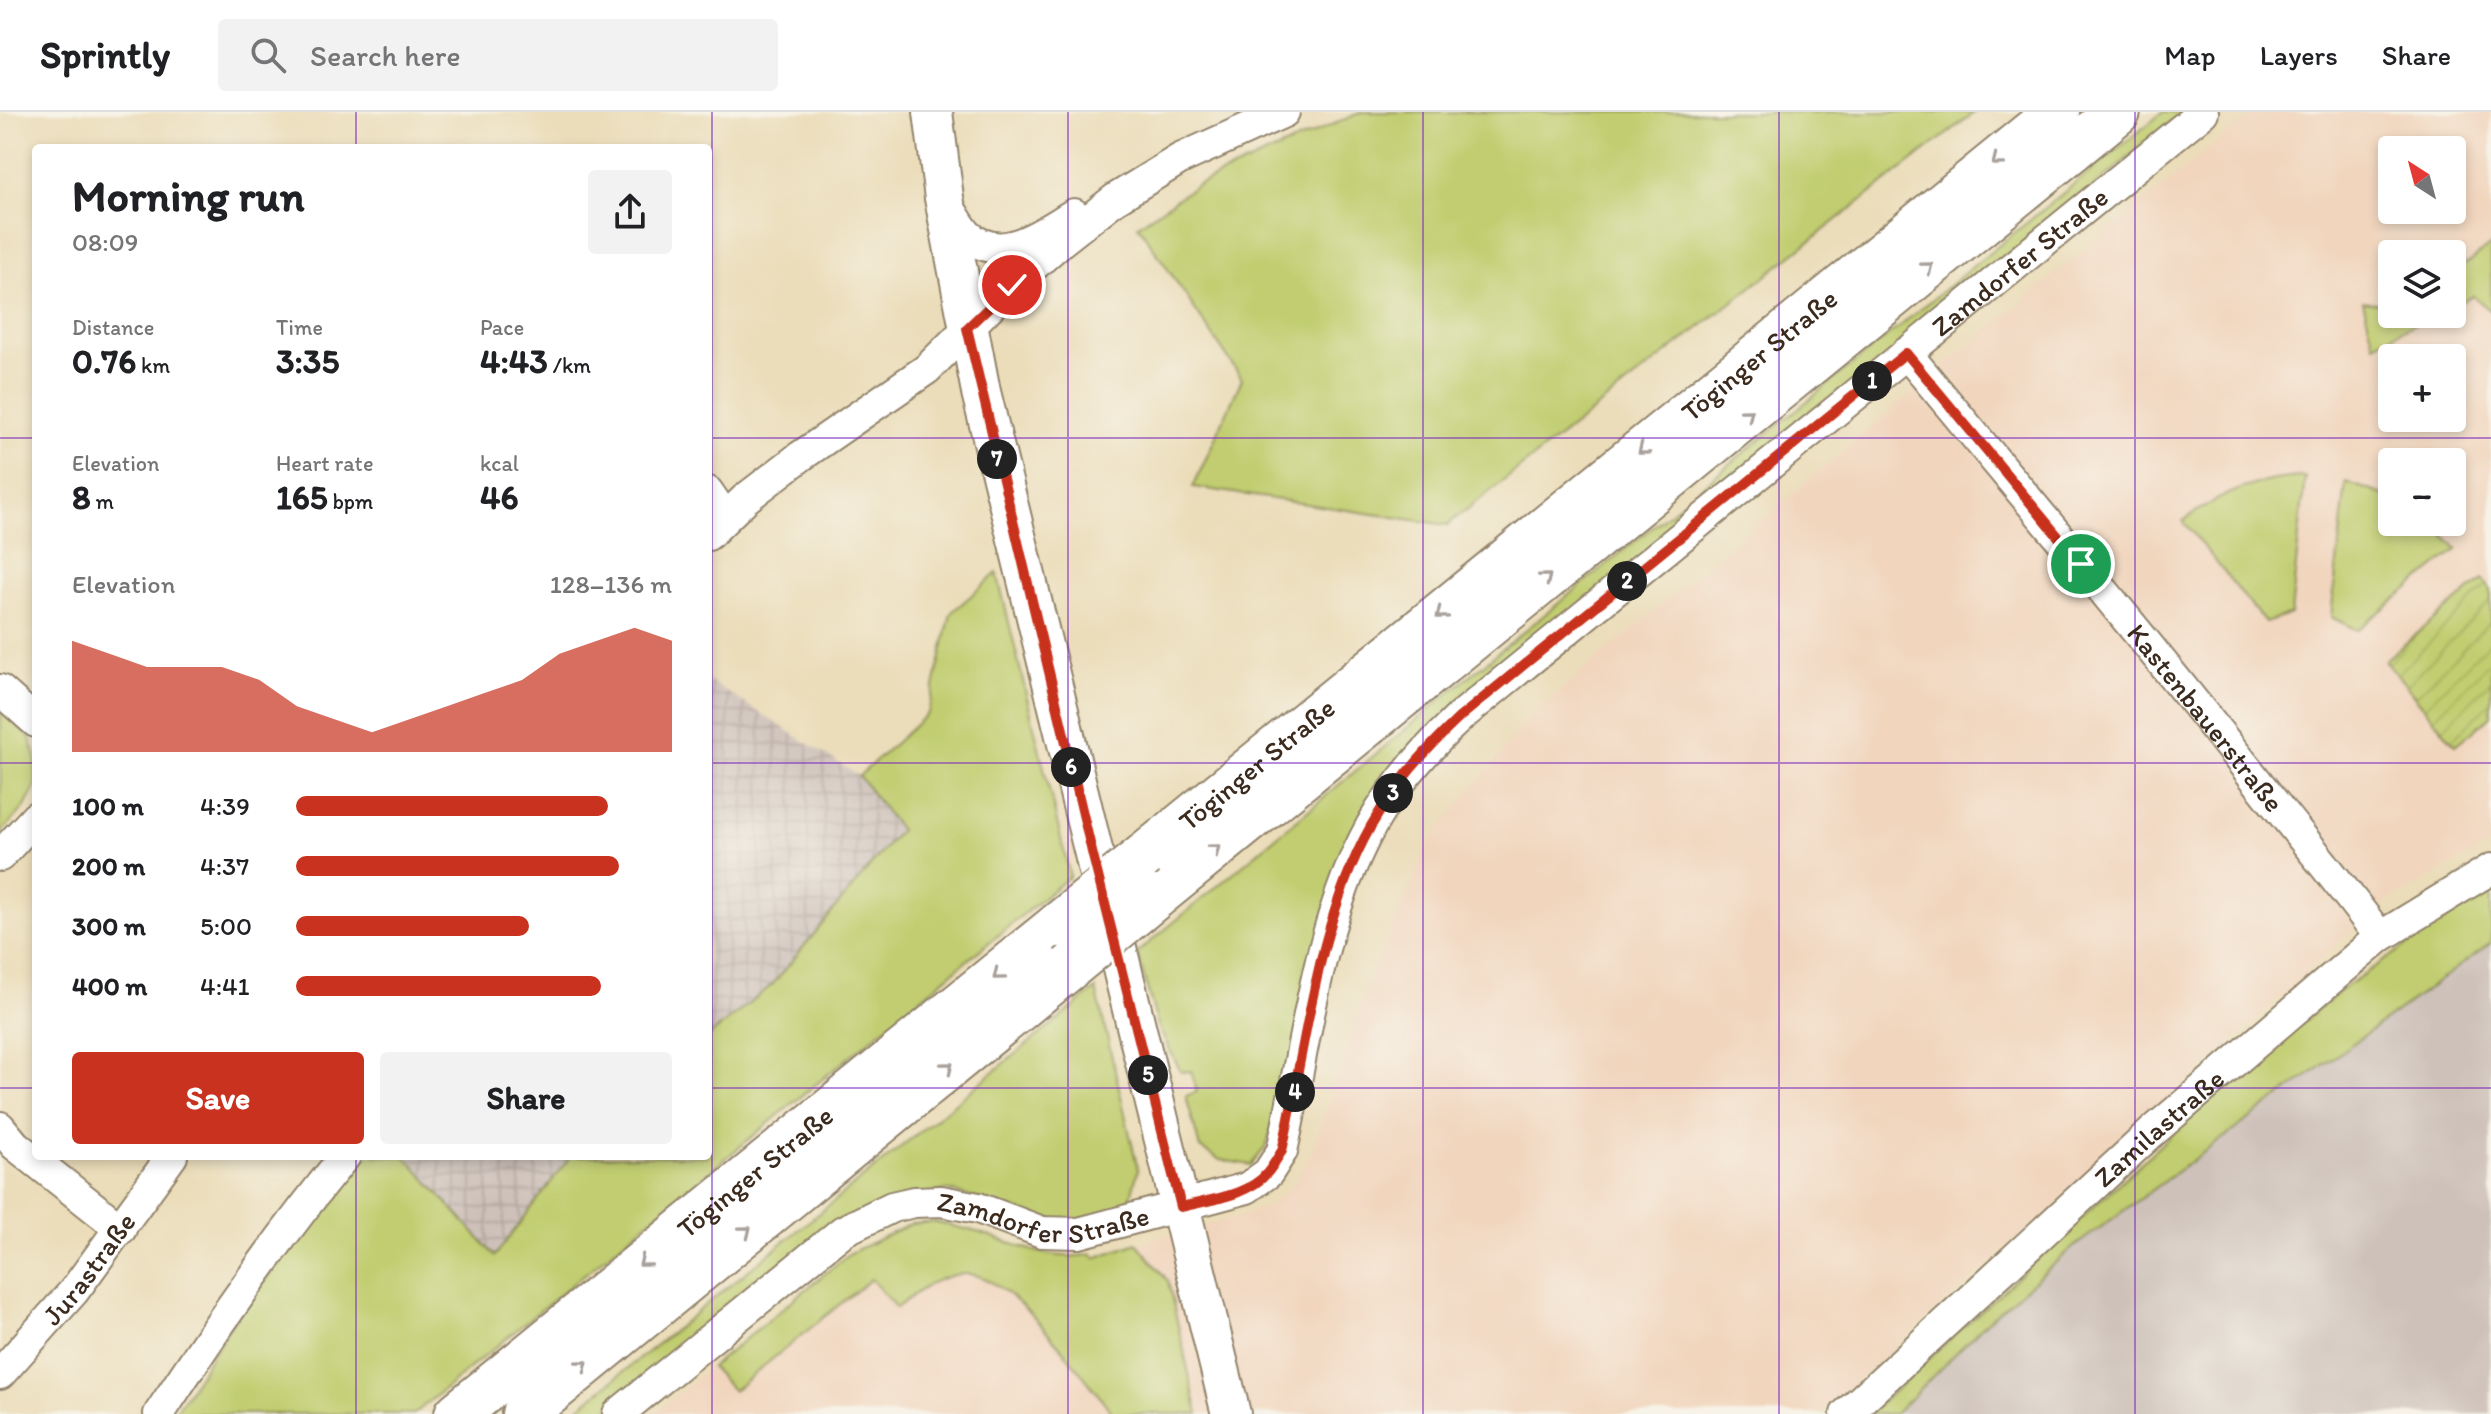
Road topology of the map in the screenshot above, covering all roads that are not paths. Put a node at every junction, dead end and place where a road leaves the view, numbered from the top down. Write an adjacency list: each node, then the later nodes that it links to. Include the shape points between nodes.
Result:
1 (933, 112): 7 (main road)
2 (1284, 112): 6 (street)
3 (2057, 112): 26 (highway, Töginger Straße, one-way to 26, bridge)
4 (2118, 112): 27 (highway, Töginger Straße, one-way to 4, bridge)
5 (2203, 112): 9 (street, Zamdorfer Straße)
6 (1130, 188): 7 (street, via 1017,244 995,249 967,234); 8 (street, via 1059,243)
7 (944, 198): 8 (main road)
8 (967, 328): 10 (street, via 927,369 801,456); 22 (main road)
9 (1906, 353): 16 (street, Kastenbauerstraße); 22 (street, Zamdorfer Straße, via 1460,717 1418,760 1371,827 1334,914 1282,1151 1255,1183)
10 (716, 526)
11 (0, 690): 12 (street)
12 (32, 718)
13 (32, 821): 14 (street)
14 (0, 856)
15 (2491, 869): 16 (street, Zamilastraße)
16 (2380, 937): 30 (street, Zamilastraße, via 2151,1133)
17 (0, 1127): 18 (street)
18 (32, 1158)
19 (34, 1160): 23 (street)
20 (169, 1160): 23 (street, Jurastraße)
21 (342, 1160): 25 (street, via 234,1300)
22 (1181, 1207): 28 (street, Zamdorfer Straße, via 1059,1234 941,1201 892,1207 843,1231); 29 (main road)
23 (121, 1229): 24 (street, Jurastraße)
24 (0, 1374)
25 (159, 1414)
26 (457, 1414)
27 (524, 1414)
28 (618, 1414)
29 (1231, 1414)
30 (1846, 1414)

